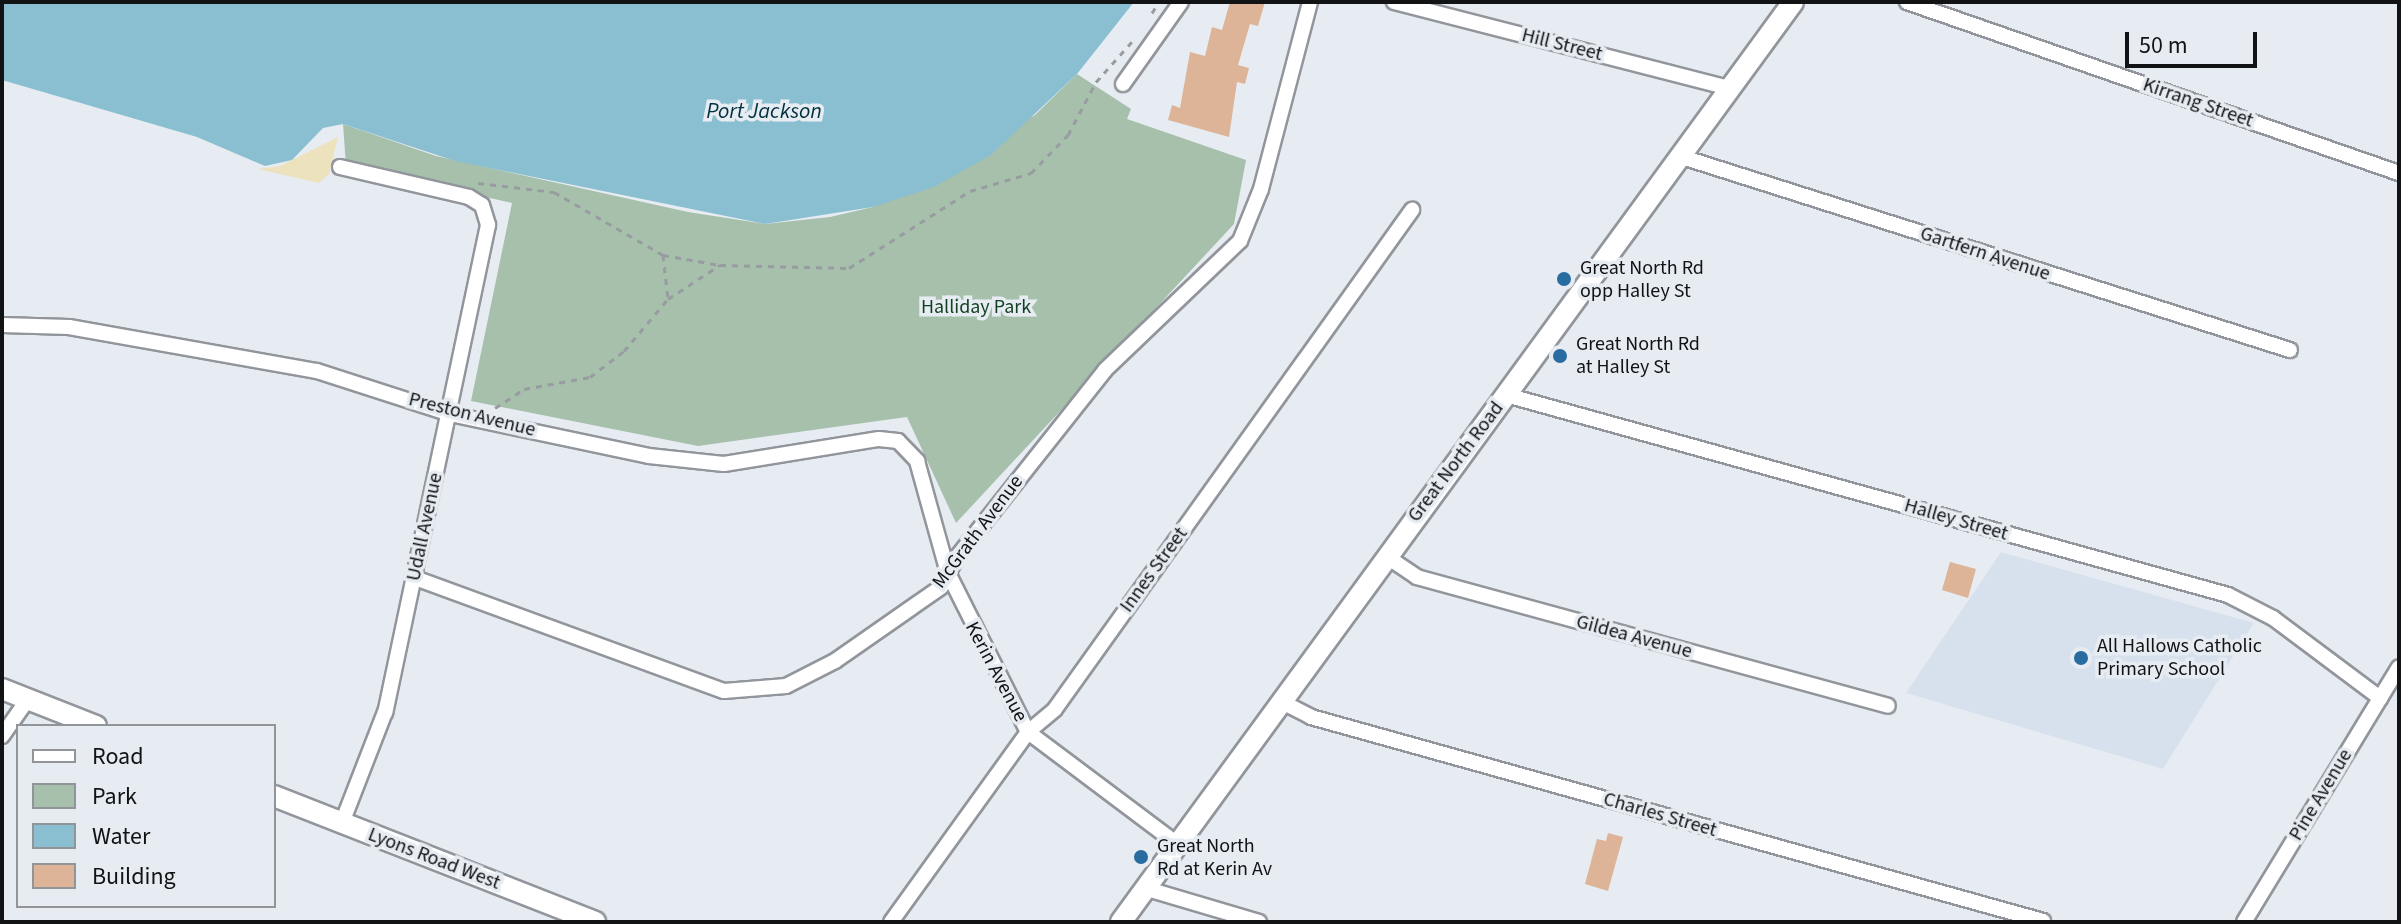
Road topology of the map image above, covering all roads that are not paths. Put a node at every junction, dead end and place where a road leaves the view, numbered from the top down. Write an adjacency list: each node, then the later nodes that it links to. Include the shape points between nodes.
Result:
1 (1181, 2): 6 (street)
2 (1310, 2): 18 (street, McGrath Avenue, via 1252,219 1240,241 1105,370)
3 (1394, 2): 7 (street, Hill Street)
4 (1793, 2): 7 (main road, Great North Road)
5 (1907, 2): 10 (street, Kirrang Street)
6 (1123, 84)
7 (1730, 88): 8 (main road, Great North Road)
8 (1679, 156): 13 (street, Gartfern Avenue); 14 (main road, Great North Road)
9 (340, 167): 15 (street, Udall Avenue, via 469,197 482,205 488,225)
10 (2399, 173)
11 (1412, 210): 27 (street, Innes Street, via 1055,709)
12 (2, 325): 15 (street, Preston Avenue, via 69,327 317,371)
13 (2290, 350)
14 (1506, 395): 17 (main road, Great North Road); 22 (street, Halley Street, via 2228,595 2273,618)
15 (450, 414): 16 (street, Preston Avenue, via 649,456 724,464 879,439); 19 (street, Udall Avenue)
16 (898, 441): 18 (street, Kerin Avenue, via 917,461)
17 (1386, 556): 24 (main road, Great North Road); 25 (street, Gildea Avenue, via 1417,577)
18 (948, 573): 19 (street, McGrath Avenue, via 941,587 835,661 786,686 741,693 707,687); 27 (street, Kerin Avenue)
19 (415, 578): 30 (street, Udall Avenue, via 385,712)
20 (2399, 667): 22 (street, Pine Avenue)
21 (2, 689): 23 (main road)
22 (2380, 698): 38 (street, Pine Avenue)
23 (28, 699): 26 (main road); 28 (street)
24 (1280, 701): 31 (main road, Great North Road); 33 (street, Charles Street, via 1311,717)
25 (1888, 706)
26 (91, 724)
27 (1028, 732): 31 (street, Kerin Avenue); 35 (street, Innes Street)
28 (2, 736)
29 (276, 797): 30 (main road, Lyons Road West)
30 (342, 823): 34 (main road, Lyons Road West)
31 (1177, 844): 32 (main road, Great North Road)
32 (1144, 888): 36 (main road, Great North Road); 37 (street)
33 (2043, 921)
34 (595, 922)
35 (891, 922)
36 (1121, 922)
37 (1259, 922)
38 (2244, 922)

